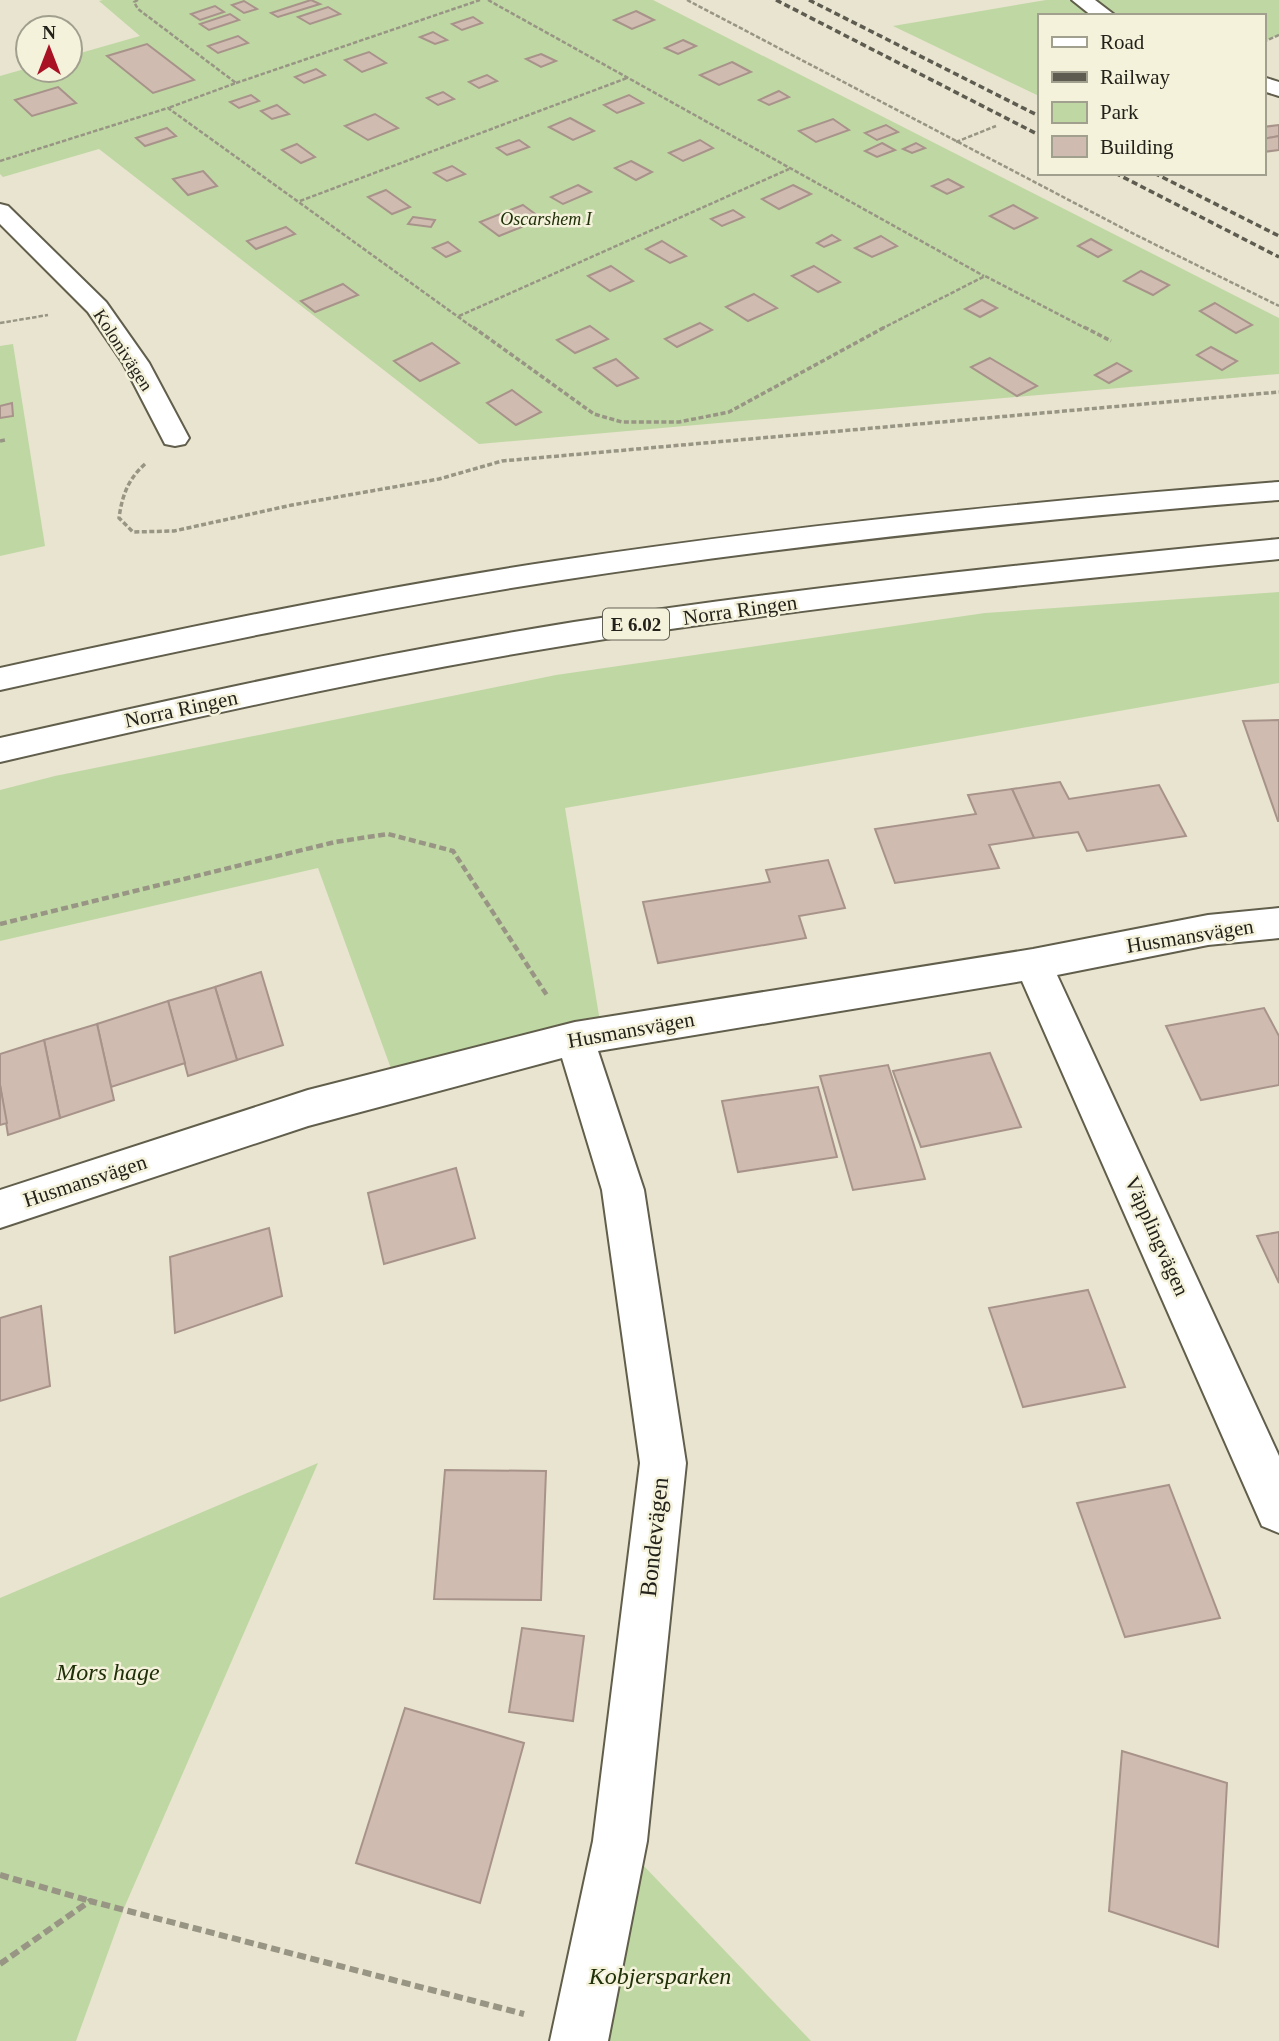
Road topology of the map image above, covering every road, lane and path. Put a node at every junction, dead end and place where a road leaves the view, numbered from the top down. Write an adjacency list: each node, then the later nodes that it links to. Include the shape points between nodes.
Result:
1 (138, 0): 8 (path, via 134,2 138,9)
2 (480, 0): 8 (path)
3 (488, 0): 7 (path)
4 (687, 0): 11 (path)
5 (1082, 0): 6 (street)
6 (1103, 14)
7 (627, 78): 13 (path); 14 (path)
8 (236, 83): 9 (path)
9 (167, 108): 12 (path); 14 (path)
10 (996, 126): 11 (path)
11 (956, 142): 17 (path)
12 (0, 161)
13 (790, 169): 16 (path); 18 (path)
14 (299, 202): 18 (path)
15 (0, 211): 21 (street, Kolonivägen, via 97,307 136,363)
16 (985, 276): 18 (path, via 729,412 679,422 622,422 594,414); 19 (path)
17 (1279, 306)
18 (459, 316)
19 (1111, 341)
20 (1279, 392): 21 (path, via 502,461 174,531 133,532 119,518 122,496 135,471)
21 (175, 438)
22 (1279, 491): 24 (street, via 901,525 555,571 214,632)
23 (1279, 549): 25 (street, Norra Ringen / E 6.02, via 931,583 573,633 217,700)
24 (0, 679)
25 (0, 750)
26 (1279, 923): 28 (street, Husmansvägen, via 1208,930)
27 (0, 924): 29 (path, via 334,842 388,834 453,851)
28 (1033, 964): 29 (street, Husmansvägen); 31 (street, Väpplingvägen)
29 (576, 1038): 30 (street, Husmansvägen, via 308,1108); 35 (street, Bondevägen, via 622,1190 663,1462 620,1841)
30 (0, 1209)
31 (1279, 1509)
32 (0, 1875): 33 (path)
33 (90, 1901): 34 (path); 35 (path)
34 (0, 1964)
35 (581, 2035)

